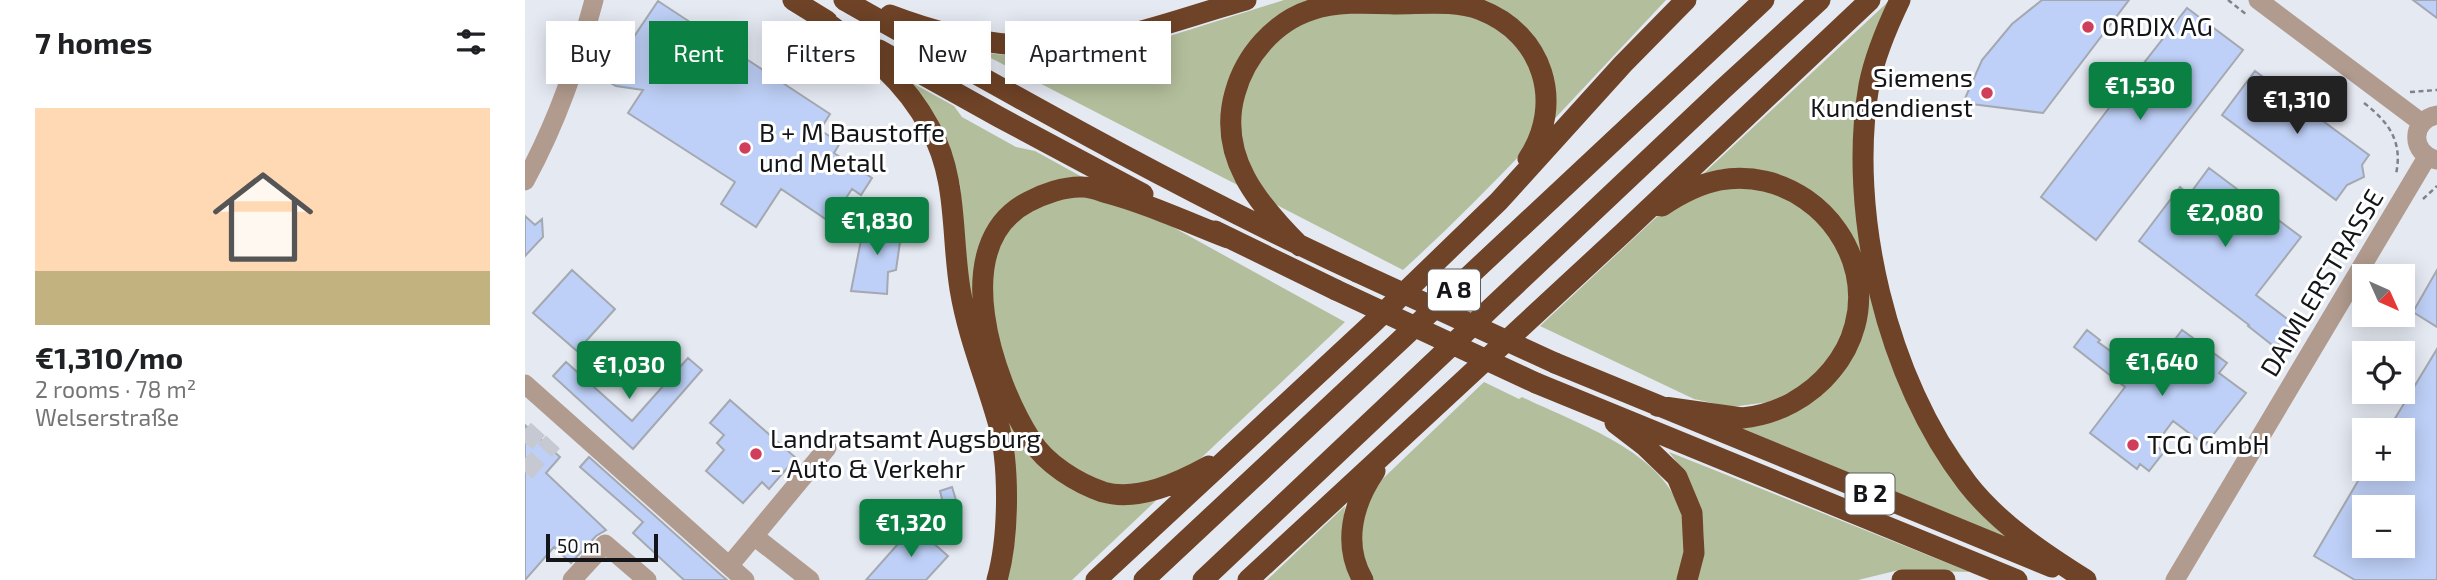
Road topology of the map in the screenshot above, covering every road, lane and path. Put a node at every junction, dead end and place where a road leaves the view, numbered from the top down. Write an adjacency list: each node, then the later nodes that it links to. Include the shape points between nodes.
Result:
1 (594, 0): 19 (street, via 577,64)
2 (793, 0): 12 (highway)
3 (844, 0): 25 (highway, via 1121,154)
4 (852, 0): 5 (highway, via 913,23 976,40 1022,46 1105,41)
5 (1246, 0)
6 (1686, 0): 22 (highway)
7 (1764, 0): 41 (highway, A 8)
8 (1820, 0): 42 (highway, A 8)
9 (1870, 0): 23 (highway)
10 (1900, 0): 49 (highway, via 1883,36 1870,84 1864,138 1864,207 1889,326 1933,431 1968,484 2019,534)
11 (2258, 0): 14 (street)
12 (814, 13): 24 (highway); 39 (highway, via 891,73 916,104 942,154 953,206 960,290 977,363 999,424 1007,486)
13 (2437, 89): 14 (path, via 2411,92)
14 (2400, 106): 15 (street)
15 (2429, 119): 17 (street, via 2417,132 2416,141 2421,152)
16 (2388, 123): 18 (path, via 2398,147)
17 (2432, 159): 34 (street, DAIMLERSTRASSE)
18 (2397, 171)
19 (525, 181)
20 (2437, 187): 21 (path)
21 (2430, 191)
22 (1499, 201): 25 (highway, via 1531,154 1546,111 1545,83 1537,58 1524,39 1504,21 1479,9 1451,4 1312,10 1266,38 1250,57 1231,106 1233,152 1251,189 1269,216); 31 (highway)
23 (1623, 233): 28 (highway, via 1706,183 1761,180 1803,196 1833,223 1856,273 1857,303 1847,346 1824,380 1803,398 1775,411 1742,418); 29 (highway)
24 (1228, 237): 27 (highway, B 2, bridge); 31 (highway, via 1084,187 1042,194 1016,208 997,230 986,251 982,284 994,356 1009,397 1032,442 1073,478 1105,492 1133,493 1163,487)
25 (1300, 246): 28 (highway, B 2, bridge)
26 (525, 384): 33 (street)
27 (1594, 406): 45 (highway, via 1677,477 1692,513 1694,553); 48 (highway, B 2)
28 (1657, 406): 49 (highway, B 2)
29 (1398, 440): 43 (highway); 44 (highway, via 1356,505 1351,537 1356,569)
30 (827, 448): 32 (street)
31 (1233, 454): 40 (highway)
32 (754, 536): 33 (street); 38 (street)
33 (729, 566): 37 (street)
34 (2178, 574)
35 (572, 580): 36 (street, via 605,544)
36 (647, 580)
37 (745, 580)
38 (810, 580)
39 (997, 580)
40 (1096, 580)
41 (1144, 580)
42 (1203, 580)
43 (1248, 580)
44 (1363, 580)
45 (1687, 580)
46 (1902, 580): 47 (highway)
47 (1945, 580)
48 (2017, 580)
49 (2085, 580)

